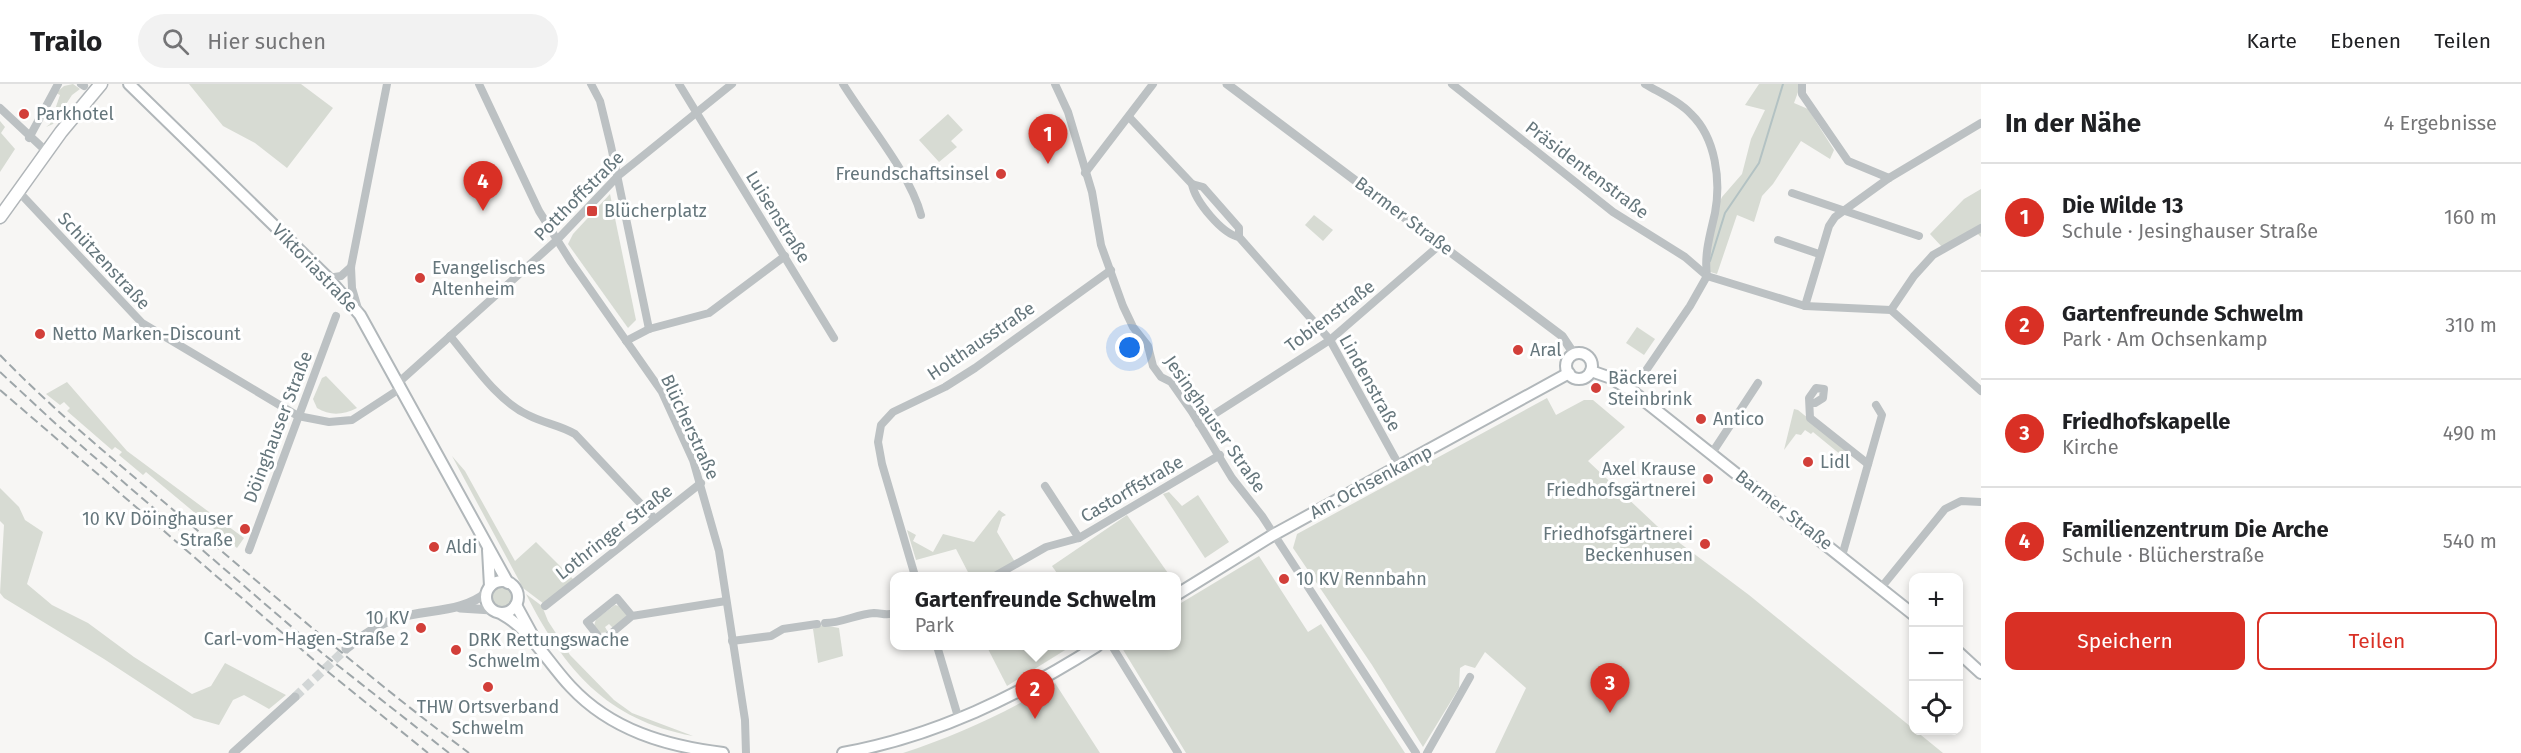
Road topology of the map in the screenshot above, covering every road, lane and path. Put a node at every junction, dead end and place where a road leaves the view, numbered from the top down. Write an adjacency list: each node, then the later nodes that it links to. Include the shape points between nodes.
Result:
1 (58, 84): 22 (street)
2 (101, 84): 23 (main road)
3 (129, 84): 44 (main road, Viktoriastraße)
4 (387, 84): 41 (street)
5 (479, 84): 36 (street, Blücherstraße, via 539,211)
6 (591, 84): 25 (street, via 600,101)
7 (680, 84): 17 (street, Luisenstraße)
8 (732, 84): 17 (street, Potthoffstraße)
9 (843, 84): 31 (street, via 902,174)
10 (1055, 84): 24 (street, Jesinghauser Straße, via 1068,112)
11 (1153, 84): 18 (street)
12 (1227, 84): 38 (street, Barmer Straße)
13 (1452, 84): 43 (street, Präsidentenstraße, via 1613,212 1685,257)
14 (1645, 84): 43 (street, via 1692,114 1716,166 1715,210 1705,259)
15 (1802, 84): 26 (street, via 1802,94 1839,152 1848,161)
16 (0, 108): 22 (street)
17 (696, 112): 25 (street, Potthoffstraße); 40 (street, Luisenstraße)
18 (1129, 117): 24 (street); 27 (street, Lindenstraße)
19 (1981, 123): 20 (street)
20 (1972, 129): 21 (street); 26 (street)
21 (1981, 134)
22 (29, 138): 23 (street)
23 (46, 151): 28 (main road)
24 (1085, 173): 42 (street, Jesinghauser Straße)
25 (618, 176): 36 (street, Potthoffstraße); 49 (street)
26 (1889, 178): 30 (street)
27 (1192, 184): 35 (street, Lindenstraße, via 1194,196 1229,235); 35 (street, Lindenstraße, via 1203,187 1239,228)
28 (18, 191): 32 (main road); 63 (street, Schützenstraße, via 142,323)
29 (1792, 193): 30 (street)
30 (1844, 210): 34 (street); 39 (street, via 1829,226)
31 (921, 215)
32 (0, 217)
33 (1979, 233): 46 (street, via 1934,255)
34 (1919, 236)
35 (1239, 237): 52 (street, Lindenstraße)
36 (557, 240): 50 (street, Potthoffstraße); 53 (street, Blücherstraße)
37 (1778, 240): 39 (street)
38 (1442, 243): 52 (street, Tobienstraße); 54 (street, Barmer Straße, via 1562,336)
39 (1819, 254): 45 (street)
40 (785, 256): 49 (street, via 709,312); 51 (street, Luisenstraße)
41 (351, 267): 44 (street, via 341,276); 47 (street)
42 (1111, 270): 64 (street, Jesinghauser Straße, via 1123,306 1148,346 1153,366 1171,382); 78 (street, Holthausstraße, via 958,379 893,412 881,425 878,442)
43 (1707, 276): 45 (street); 59 (street)
44 (328, 278): 47 (main road, Viktoriastraße)
45 (1805, 306): 46 (street)
46 (1891, 310): 60 (street)
47 (360, 315): 58 (main road, Viktoriastraße)
48 (336, 316): 63 (street, Döinghauser Straße)
49 (649, 329): 53 (street)
50 (450, 336): 58 (street, Potthoffstraße); 72 (street, via 514,406 575,434)
51 (834, 338)
52 (1330, 340): 64 (street, Tobienstraße); 68 (street, Lindenstraße)
53 (626, 341): 69 (street, Blücherstraße, via 662,392)
54 (1574, 354): 55 (main road, via 1590,358); 56 (main road, via 1567,360)
55 (1591, 372): 56 (main road, via 1580,379); 59 (main road, Barmer Straße)
56 (1569, 373): 68 (main road, Am Ochsenkamp)
57 (1758, 383): 65 (street)
58 (399, 386): 63 (street, Potthoffstraße, via 360,416 342,422); 76 (main road, Viktoriastraße)
59 (1632, 391): 65 (main road, Barmer Straße)
60 (1981, 391)
61 (1810, 402): 67 (street, via 1810,418)
62 (1876, 405): 67 (street, via 1882,414)
63 (298, 416): 75 (street, Döinghauser Straße)
64 (1200, 424): 66 (street, Jesinghauser Straße)
65 (1712, 453): 77 (main road, Barmer Straße)
66 (1220, 455): 73 (street, Jesinghauser Straße); 74 (street, Castorffstraße)
67 (1868, 464): 77 (street)
68 (1400, 467): 73 (main road, Am Ochsenkamp)
69 (702, 483): 72 (street, Lothringer Straße); 84 (street, Blücherstraße, via 719,551)
70 (1045, 486): 74 (street)
71 (1981, 502): 82 (street, via 1961,501 1944,509)
72 (655, 519): 86 (street, Lothringer Straße)
73 (1273, 535): 83 (main road, Am Ochsenkamp); 108 (street, Jesinghauser Straße)
74 (1079, 538): 79 (street, Castorffstraße, via 1057,542)
75 (249, 550)
76 (488, 550): 80 (main road, Viktoriastraße); 81 (main road, Viktoriastraße)
77 (1842, 556): 82 (main road, Barmer Straße)
78 (914, 572)
79 (1002, 572)
80 (508, 583): 81 (main road, via 499,582); 85 (main road, via 517,592)
81 (489, 589): 87 (street, via 475,600); 89 (main road, via 486,602)
82 (1880, 590): 88 (main road, Barmer Straße)
83 (1181, 592)
84 (726, 601): 91 (street); 92 (street, Blücherstraße)
85 (516, 605): 89 (main road, via 510,611); 93 (main road)
86 (545, 606)
87 (455, 607): 89 (street); 94 (street, via 396,619 370,631)
88 (1909, 611)
89 (497, 612): 93 (main road)
90 (890, 614): 92 (street, via 874,613)
91 (632, 616): 91 (street, via 617,598 587,622 602,641)
92 (732, 641): 105 (street, Blücherstraße, via 745,720)
93 (537, 644): 104 (main road, via 584,700 629,730 672,745)
94 (346, 649)
95 (938, 650): 102 (street)
96 (1088, 650): 102 (main road, via 1000,702)
97 (1115, 650): 107 (street)
98 (1963, 655): 99 (main road)
99 (1980, 669)
100 (1470, 677): 109 (street)
101 (295, 697): 103 (street)
102 (959, 720): 106 (main road, via 898,741)
103 (233, 753)
104 (723, 753)
105 (746, 753)
106 (843, 753)
107 (1178, 753)
108 (1416, 753)
109 (1427, 753)

